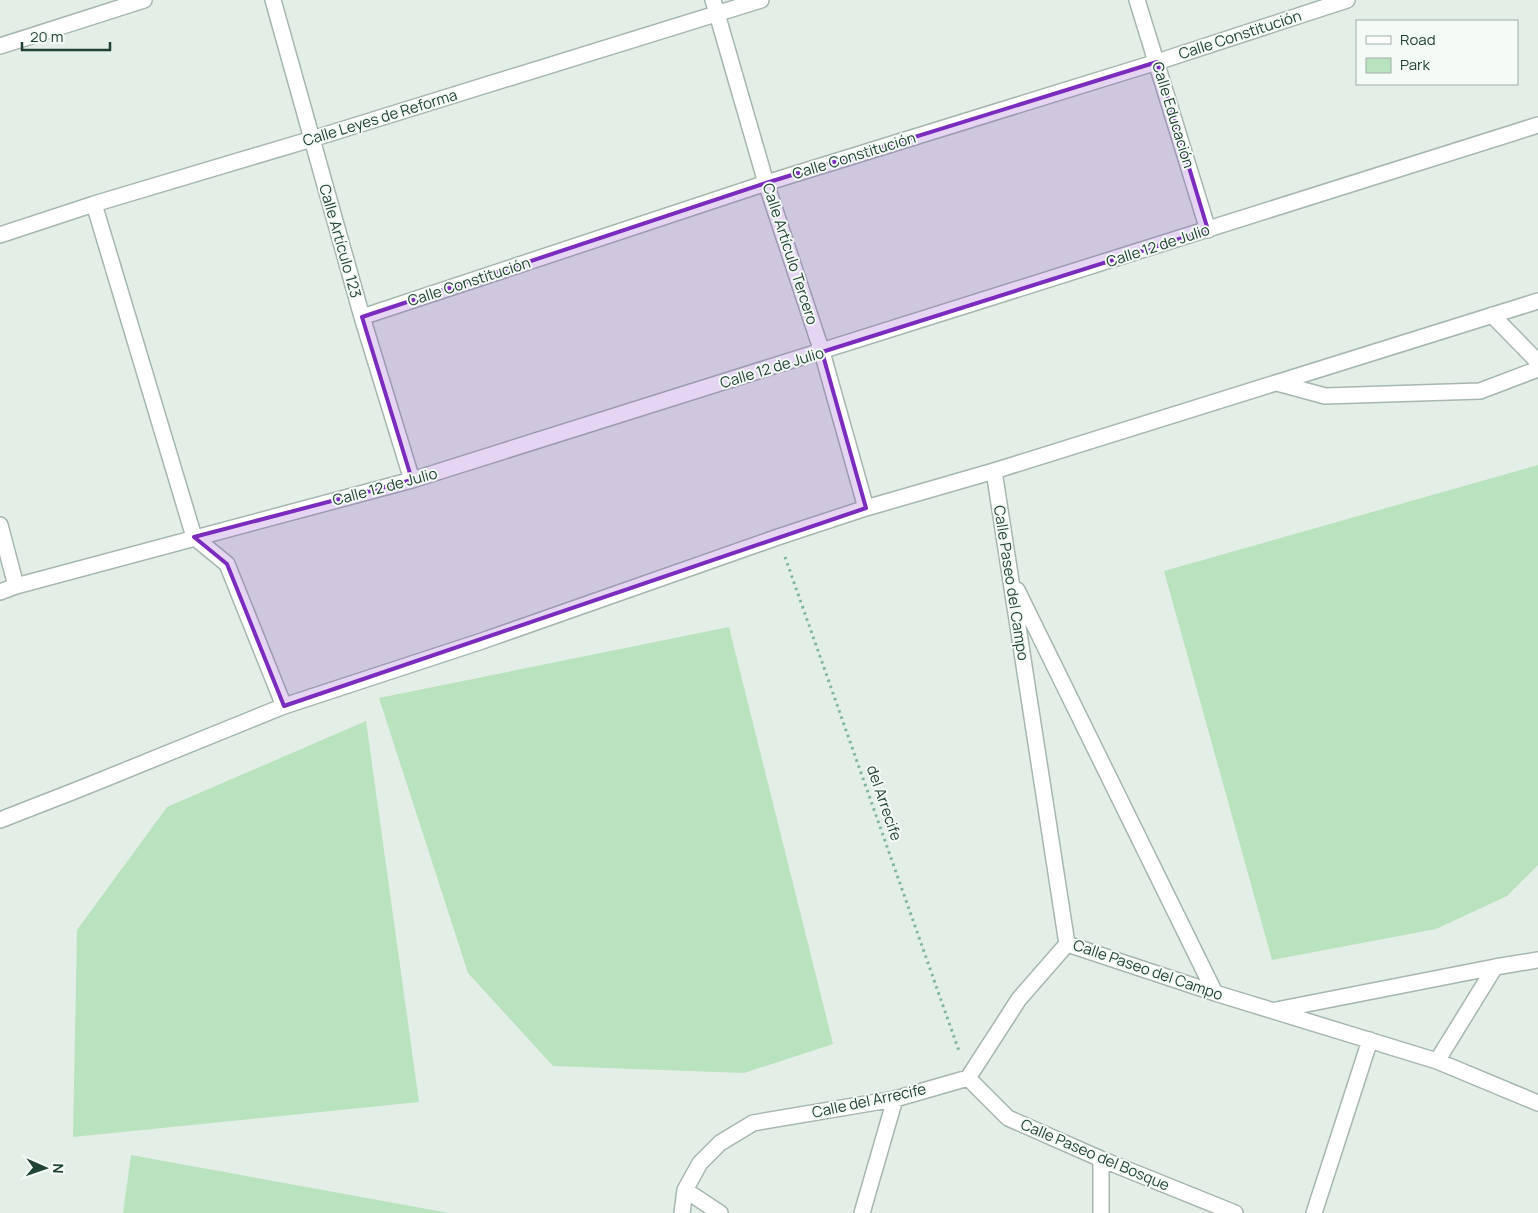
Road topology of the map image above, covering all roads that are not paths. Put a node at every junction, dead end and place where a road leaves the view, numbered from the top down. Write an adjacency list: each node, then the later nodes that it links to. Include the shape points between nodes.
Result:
1 (144, 0): 7 (street)
2 (273, 0): 10 (street, Calle Artículo 123)
3 (761, 0): 6 (street, Calle Leyes de Reforma)
4 (1137, 0): 8 (street, Calle Educación)
5 (1347, 0): 8 (street, Calle Constitución)
6 (715, 7): 10 (street, Calle Leyes de Reforma); 11 (street, Calle Artículo Tercero)
7 (0, 46)
8 (1157, 62): 11 (street, Calle Constitución); 13 (street, Calle Educación)
9 (1538, 125): 13 (street, Calle 12 de Julio)
10 (312, 139): 12 (street, Calle Leyes de Reforma); 17 (street, Calle Artículo 123)
11 (766, 183): 17 (street, Calle Constitución); 18 (street, Calle Artículo Tercero)
12 (94, 204): 14 (street, Calle Leyes de Reforma); 26 (street)
13 (1208, 230): 18 (street, Calle 12 de Julio)
14 (0, 235)
15 (1538, 301): 16 (street)
16 (1492, 315): 19 (street); 21 (street)
17 (362, 317): 23 (street, Calle Artículo 123)
18 (822, 352): 23 (street, Calle 12 de Julio); 24 (street, Calle Artículo Tercero)
19 (1538, 362)
20 (1538, 369): 21 (street, via 1480,391 1325,396)
21 (1278, 383): 22 (street)
22 (994, 471): 24 (street); 27 (street, Calle Paseo del Campo)
23 (412, 480): 26 (street, Calle 12 de Julio)
24 (866, 508): 30 (street)
25 (0, 525): 28 (street)
26 (194, 538): 28 (street, Calle 12 de Julio); 30 (street, via 227,564)
27 (1010, 575): 32 (street, Calle Paseo del Campo); 35 (street)
28 (16, 586): 29 (street, Calle 12 de Julio)
29 (0, 592)
30 (284, 706): 31 (street)
31 (0, 820)
32 (1067, 944): 35 (street, Calle Paseo del Campo); 39 (street, via 1018,999)
33 (1538, 960): 34 (street)
34 (1495, 967): 36 (street); 38 (street)
35 (1215, 993): 36 (street, Calle Paseo del Campo)
36 (1272, 1011): 37 (street, Calle Paseo del Campo)
37 (1370, 1040): 38 (street, Calle Paseo del Campo); 49 (street)
38 (1437, 1061): 41 (street, Calle Paseo del Campo)
39 (968, 1078): 40 (street, Calle del Arrecife); 42 (street, Calle Paseo del Bosque, via 1008,1118)
40 (895, 1098): 43 (street, Calle del Arrecife, via 753,1123 720,1143 700,1163); 46 (street)
41 (1538, 1103)
42 (1101, 1159): 47 (street); 48 (street, Calle Paseo del Bosque)
43 (685, 1190): 44 (street, Calle del Arrecife); 45 (street)
44 (682, 1213)
45 (720, 1213)
46 (862, 1213)
47 (1101, 1213)
48 (1235, 1213)
49 (1314, 1213)

